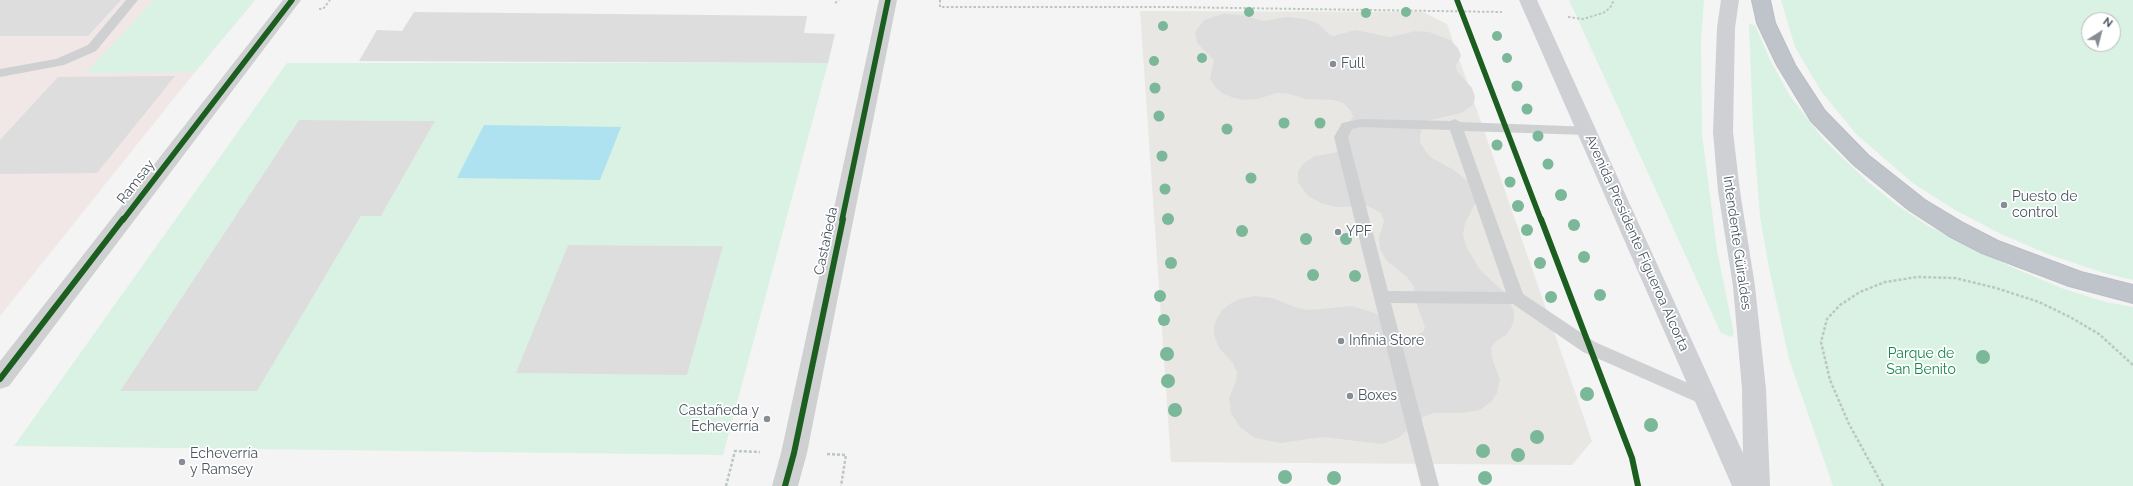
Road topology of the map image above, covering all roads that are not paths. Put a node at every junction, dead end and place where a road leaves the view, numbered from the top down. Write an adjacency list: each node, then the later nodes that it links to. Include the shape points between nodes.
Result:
1 (132, 0): 7 (lane, via 92,48 59,62)
2 (292, 0): 13 (street, Ramsay)
3 (888, 0): 15 (street, Castañeda)
4 (1730, 0): 18 (main road, Intendente Güiraldes, via 1726,28 1723,132 1745,294 1754,389)
5 (1761, 0): 10 (highway, via 1766,23 1786,65 1818,116 1861,160 1917,205 1956,230 1990,247 2077,280)
6 (1531, 6): 9 (main road, Avenida Presidente Figueroa Alcorta)
7 (0, 73)
8 (1455, 124): 9 (lane); 11 (lane, via 1360,123 1347,126 1341,137); 12 (lane)
9 (1587, 130): 14 (main road, Avenida Presidente Figueroa Alcorta)
10 (2133, 294)
11 (1382, 297): 12 (lane); 16 (lane)
12 (1516, 298): 14 (lane, via 1589,347)
13 (0, 379)
14 (1707, 399): 17 (main road, Avenida Presidente Figueroa Alcorta)
15 (786, 486)
16 (1430, 486)
17 (1746, 486)
18 (1757, 486)

